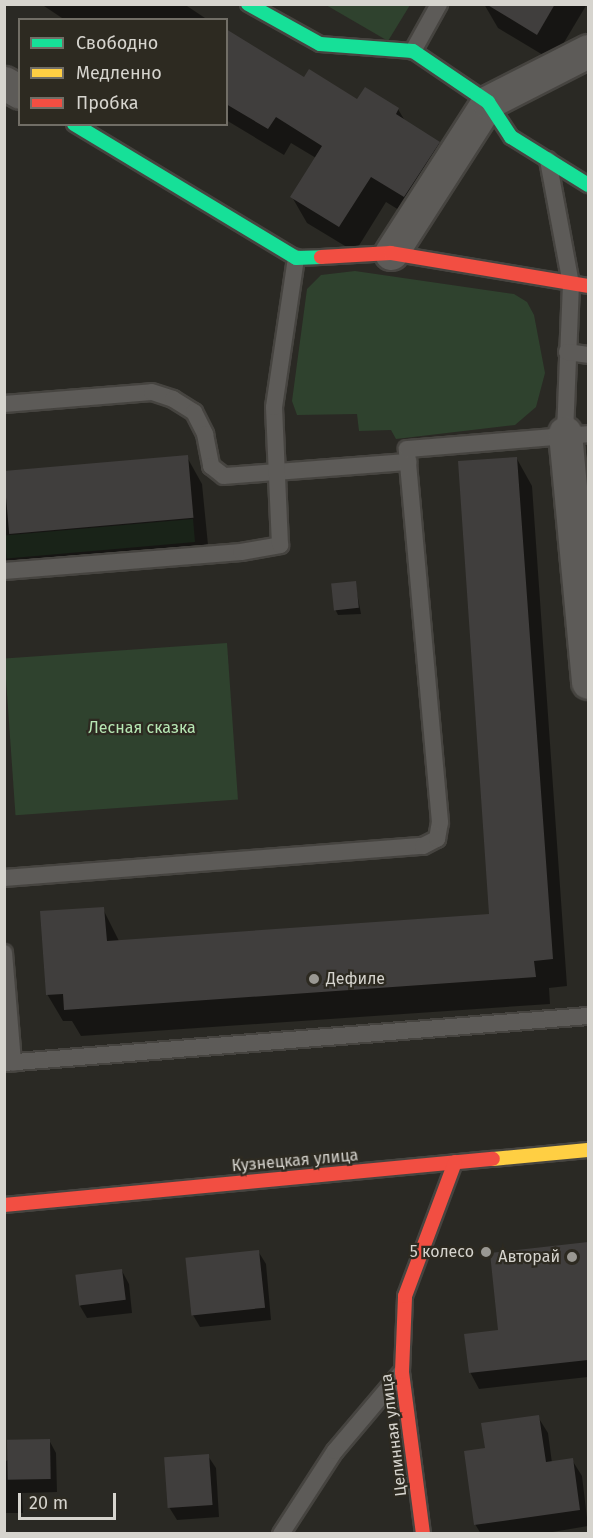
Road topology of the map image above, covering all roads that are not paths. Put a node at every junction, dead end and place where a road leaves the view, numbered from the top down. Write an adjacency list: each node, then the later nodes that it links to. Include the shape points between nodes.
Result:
1 (248, 4): 3 (street, via 320,44)
2 (439, 4): 3 (lane)
3 (412, 51): 7 (street)
4 (588, 51): 7 (street)
5 (4, 83): 6 (street)
6 (18, 91)
7 (488, 102): 9 (street, via 511,137); 11 (street)
8 (77, 126): 12 (street)
9 (548, 159): 10 (street); 13 (lane)
10 (588, 185)
11 (391, 253): 12 (street); 13 (street)
12 (297, 258): 20 (lane, via 274,407)
13 (571, 284): 14 (street); 15 (lane)
14 (588, 286)
15 (567, 352): 16 (lane); 18 (lane)
16 (588, 355)
17 (4, 404): 20 (lane, via 152,392 194,412 205,434 215,473 224,476)
18 (577, 434): 19 (lane, via 407,449); 22 (street)
19 (408, 462): 20 (lane); 23 (lane, via 440,822 437,839 423,846)
20 (278, 472): 21 (lane, via 282,535 280,545 270,549)
21 (4, 571)
22 (588, 682)
23 (4, 878)
24 (4, 953): 26 (lane)
25 (588, 1016): 26 (lane)
26 (9, 1063)
27 (588, 1150): 28 (street, Кузнецкая улица)
28 (455, 1162): 29 (street, Кузнецкая улица); 30 (street, Целинная улица, via 405,1296)
29 (4, 1205)
30 (402, 1372): 31 (lane, via 335,1451); 32 (street, Целинная улица)
31 (281, 1533)
32 (423, 1533)

